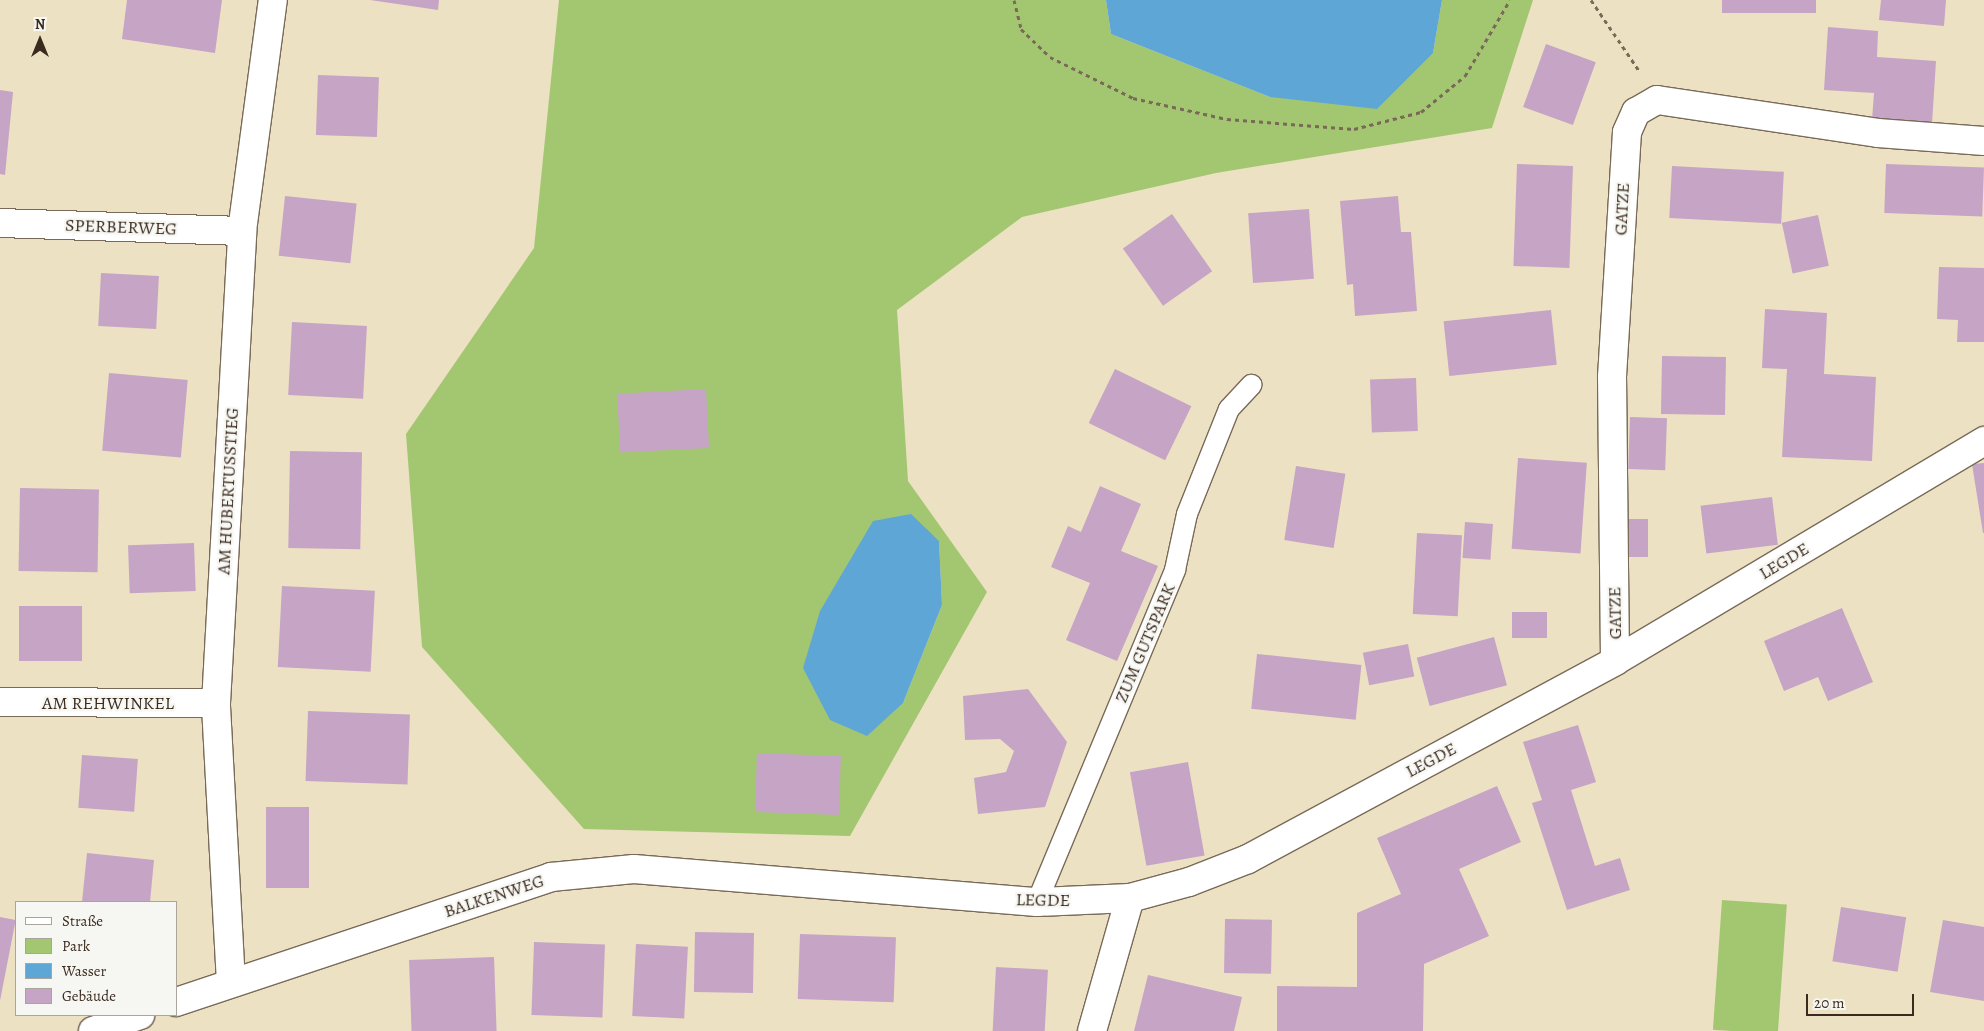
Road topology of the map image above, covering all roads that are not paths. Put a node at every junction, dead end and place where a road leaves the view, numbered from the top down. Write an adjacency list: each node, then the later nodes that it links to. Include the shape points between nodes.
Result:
1 (273, 0): 4 (street, AM HUBERTUSSTIEG)
2 (1984, 141): 7 (street, GATZE, via 1878,134 1657,100 1636,112 1627,132 1612,377)
3 (0, 223): 4 (street, SPERBERWEG)
4 (242, 231): 9 (street, AM HUBERTUSSTIEG)
5 (1251, 385): 12 (lane, ZUM GUTSPARK, via 1230,409 1187,514 1175,570)
6 (1984, 442): 7 (street, LEGDE)
7 (1615, 662): 11 (street, LEGDE, via 1248,859 1189,882)
8 (0, 702): 9 (street, AM REHWINKEL)
9 (216, 703): 13 (street, AM HUBERTUSSTIEG)
10 (825, 882): 12 (street, LEGDE); 13 (street, BALKENWEG, via 634,869 551,877)
11 (1130, 898): 12 (street, LEGDE); 17 (street)
12 (1037, 902)
13 (231, 983): 14 (street, BALKENWEG)
14 (178, 1001)
15 (137, 1016): 16 (street)
16 (93, 1031)
17 (1092, 1031)

